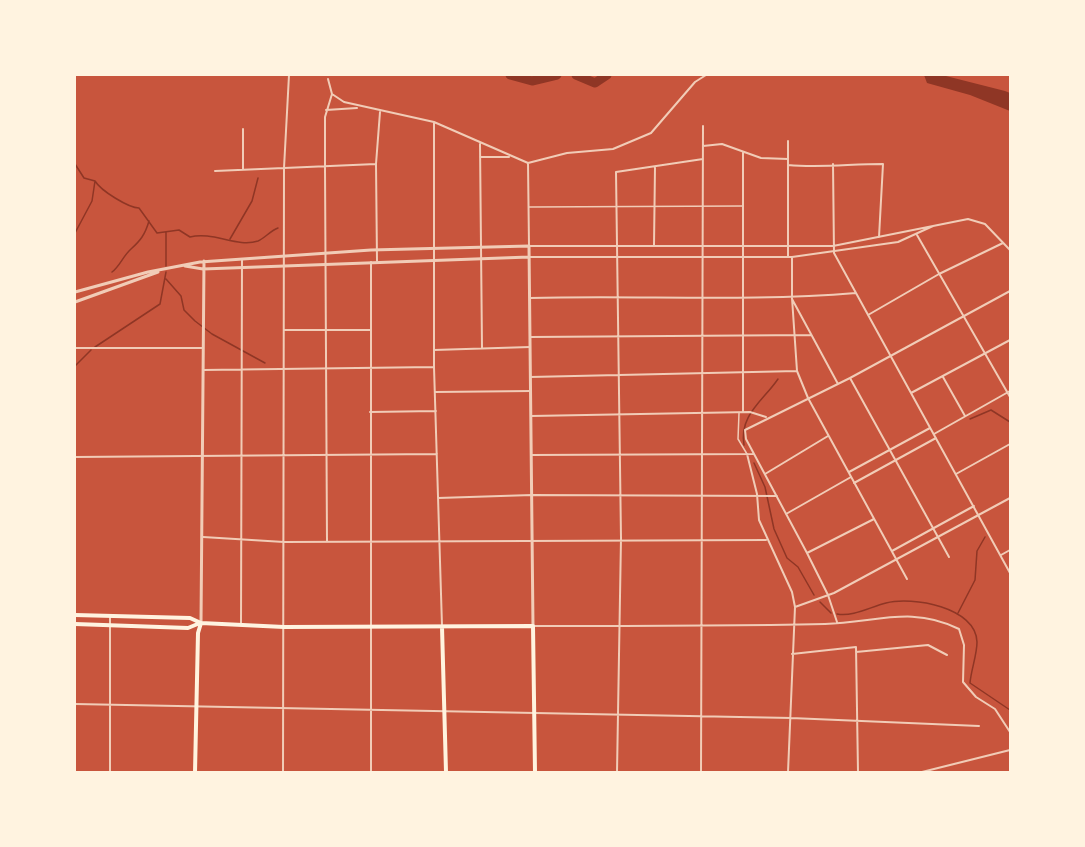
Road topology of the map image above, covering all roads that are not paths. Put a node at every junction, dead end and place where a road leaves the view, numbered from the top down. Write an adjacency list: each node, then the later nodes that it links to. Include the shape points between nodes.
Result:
1 (289, 75): 24 (street)
2 (706, 75): 19 (street, via 695,82 651,133 613,149 567,153)
3 (328, 79): 4 (street)
4 (332, 94): 5 (street); 6 (street)
5 (362, 108): 6 (street); 7 (street)
6 (326, 110): 25 (street)
7 (380, 112): 8 (street); 20 (street)
8 (434, 123): 12 (street); 45 (street)
9 (703, 126): 13 (street)
10 (243, 129): 26 (street)
11 (788, 141): 18 (street)
12 (480, 144): 15 (street); 16 (street)
13 (703, 146): 14 (street, via 722,144); 17 (street)
14 (743, 152): 18 (street, via 761,158); 28 (street)
15 (480, 157): 16 (street); 44 (street)
16 (512, 157): 19 (street)
17 (703, 159): 23 (street); 32 (street)
18 (788, 159): 22 (street)
19 (528, 163): 29 (street)
20 (376, 164): 25 (street); 46 (street)
21 (833, 164): 22 (street, via 821,168); 35 (street, via 883,164); 43 (street)
22 (788, 165): 41 (street)
23 (655, 166): 30 (street, via 616,172); 31 (street)
24 (285, 168): 25 (street); 26 (street); 50 (street)
25 (325, 168): 48 (street)
26 (243, 170): 27 (street)
27 (215, 171)
28 (743, 206): 32 (lane); 37 (street)
29 (528, 207): 30 (lane); 42 (street)
30 (617, 207): 31 (lane); 38 (street)
31 (654, 207): 32 (lane); 39 (street)
32 (703, 207): 40 (street)
33 (936, 224): 34 (street); 35 (street); 36 (street, via 975,219)
34 (917, 235): 49 (street); 68 (street)
35 (879, 238): 43 (street)
36 (1003, 243): 47 (street); 68 (street)
37 (743, 244): 40 (street); 41 (street); 54 (street)
38 (618, 245): 39 (street); 42 (street); 52 (street)
39 (654, 245): 40 (street)
40 (703, 245): 53 (street)
41 (788, 245): 43 (street); 55 (street)
42 (529, 246): 44 (street); 51 (street)
43 (833, 246): 49 (street)
44 (481, 247): 45 (street); 56 (street)
45 (434, 249): 46 (street); 58 (street)
46 (377, 250): 48 (street); 60 (street)
47 (1010, 250)
48 (326, 252): 50 (street); 62 (street)
49 (834, 253): 55 (street); 71 (street)
50 (286, 255): 57 (street); 63 (street)
51 (529, 257): 52 (street); 56 (street); 75 (street)
52 (618, 257): 53 (street); 72 (street)
53 (703, 257): 54 (street); 73 (street)
54 (743, 257): 55 (street); 74 (street)
55 (790, 257): 76 (street)
56 (481, 258): 58 (street); 93 (street)
57 (242, 259): 59 (street); 65 (street)
58 (434, 260): 60 (street); 94 (street)
59 (204, 261): 64 (street); 66 (street)
60 (377, 261): 61 (street)
61 (371, 262): 62 (street); 82 (street)
62 (326, 264): 63 (street); 81 (street)
63 (286, 265): 65 (street); 80 (street)
64 (184, 266): 66 (street); 67 (street)
65 (242, 268): 66 (street); 102 (street)
66 (203, 269): 92 (street)
67 (163, 270): 70 (street); 77 (street)
68 (939, 274): 78 (street); 79 (street)
69 (1010, 291): 79 (street)
70 (75, 292)
71 (856, 293): 76 (street); 78 (street)
72 (618, 296): 73 (street); 75 (street); 87 (street)
73 (702, 296): 74 (street); 84 (street)
74 (743, 296): 76 (street); 85 (street)
75 (530, 298): 88 (street)
76 (792, 298): 83 (street); 86 (street)
77 (75, 302)
78 (868, 315): 96 (street)
79 (963, 316): 95 (street); 96 (street)
80 (285, 330): 81 (street); 101 (street)
81 (327, 330): 82 (street); 98 (street)
82 (371, 330): 99 (street)
83 (795, 334): 85 (street); 86 (street); 103 (street)
84 (702, 335): 85 (street); 87 (street); 105 (street)
85 (743, 335): 104 (street)
86 (811, 335): 110 (street)
87 (618, 336): 88 (street); 106 (street)
88 (530, 337): 90 (street)
89 (1010, 340): 95 (street)
90 (530, 347): 93 (street); 108 (street)
91 (75, 348): 92 (street)
92 (203, 348): 100 (street)
93 (482, 348): 94 (street)
94 (434, 350): 97 (street)
95 (984, 353): 107 (street); 113 (street)
96 (891, 355): 109 (street); 114 (street)
97 (434, 367): 99 (street); 112 (street)
98 (327, 369): 99 (street); 101 (street); 141 (street)
99 (371, 369): 118 (street)
100 (202, 370): 102 (street); 137 (street)
101 (285, 370): 102 (street); 140 (street)
102 (242, 371): 139 (street)
103 (797, 372): 104 (street); 115 (street)
104 (743, 374): 105 (street); 119 (street)
105 (702, 375): 106 (street); 120 (street)
106 (619, 376): 108 (street); 121 (street)
107 (942, 376): 114 (street); 123 (street)
108 (530, 377): 111 (street)
109 (850, 378): 110 (street); 130 (street)
110 (838, 384): 115 (street)
111 (531, 390): 112 (street); 122 (street)
112 (435, 392): 117 (street)
113 (1009, 392): 116 (street); 123 (street)
114 (911, 393): 125 (street)
115 (808, 398): 124 (street); 127 (street)
116 (1010, 398)
117 (436, 411): 118 (street); 131 (street)
118 (370, 412): 138 (street)
119 (741, 412): 120 (street); 124 (street); 133 (lane, via 738,439)
120 (702, 413): 121 (street); 132 (street)
121 (619, 414): 122 (street); 136 (street)
122 (531, 416): 135 (street)
123 (966, 416): 126 (street)
124 (766, 417): 134 (street, via 745,430)
125 (930, 428): 126 (street); 130 (street)
126 (933, 434): 128 (street)
127 (828, 436): 144 (street); 145 (street)
128 (936, 438): 143 (street); 146 (street)
129 (1010, 444): 146 (street)
130 (890, 449): 143 (street); 144 (street)
131 (437, 454): 138 (street); 154 (street)
132 (702, 454): 133 (street); 136 (street); 152 (street)
133 (747, 454): 134 (street); 149 (street)
134 (754, 454): 145 (street)
135 (531, 455): 136 (street); 150 (street)
136 (620, 455): 151 (street)
137 (202, 456): 139 (street); 142 (street); 161 (street)
138 (370, 456): 141 (street); 169 (street)
139 (242, 457): 140 (street); 165 (street)
140 (285, 457): 141 (street); 170 (street)
141 (327, 457): 171 (street)
142 (75, 458)
143 (895, 460): 148 (street); 160 (street)
144 (849, 472): 147 (street)
145 (765, 474): 153 (street)
146 (956, 474): 156 (street)
147 (851, 477): 148 (street); 157 (street)
148 (854, 483): 159 (street)
149 (757, 494): 152 (street); 153 (street); 168 (street, via 759,520)
150 (532, 495): 151 (street); 154 (street); 167 (street)
151 (620, 496): 152 (street); 163 (street)
152 (702, 496): 164 (street)
153 (777, 496): 157 (street)
154 (437, 498): 166 (street)
155 (1010, 498): 158 (street)
156 (974, 506): 158 (street); 160 (street)
157 (786, 514): 174 (street)
158 (978, 514): 162 (street); 175 (street)
159 (874, 519): 173 (street); 174 (street)
160 (932, 530): 162 (street); 173 (street)
161 (203, 537): 165 (street); 185 (street)
162 (936, 537): 176 (street); 177 (street)
163 (621, 538): 164 (street); 167 (street); 192 (street)
164 (702, 538): 168 (street); 187 (street)
165 (241, 539): 170 (street); 190 (street)
166 (438, 540): 167 (street); 169 (street); 194 (street)
167 (532, 540): 191 (street)
168 (766, 540): 181 (street, via 792,592)
169 (370, 541): 171 (street); 195 (street)
170 (284, 542): 171 (street); 193 (street)
171 (327, 542)
172 (1010, 550): 175 (street)
173 (892, 551): 177 (street)
174 (807, 553): 180 (street)
175 (1001, 555): 178 (street)
176 (949, 557)
177 (896, 558): 179 (street); 180 (street)
178 (1010, 573)
179 (907, 579)
180 (828, 595): 181 (street); 184 (street)
181 (795, 607): 188 (street)
182 (75, 615): 183 (main road)
183 (110, 616): 185 (main road, via 190,618); 189 (street)
184 (837, 622): 188 (street); 211 (street, via 930,617 958,629 964,645 963,682 976,697 995,709)
185 (201, 623): 189 (main road, via 188,628); 190 (main road); 201 (main road)
186 (75, 624): 189 (main road)
187 (701, 624): 188 (street); 192 (street); 207 (street)
188 (794, 624): 197 (street)
189 (110, 625): 200 (street)
190 (241, 625): 193 (main road)
191 (533, 626): 192 (street); 194 (main road); 205 (main road)
192 (620, 626): 206 (street)
193 (284, 627): 195 (main road); 202 (street)
194 (442, 627): 195 (main road); 204 (main road)
195 (370, 628): 203 (street)
196 (856, 652): 197 (street, via 855,647); 198 (street, via 928,645); 209 (street)
197 (792, 654): 208 (street)
198 (947, 656)
199 (75, 704): 200 (street)
200 (110, 705): 201 (street); 213 (street)
201 (196, 706): 202 (street); 214 (main road)
202 (283, 708): 203 (street); 215 (street)
203 (371, 710): 204 (street); 216 (street)
204 (443, 711): 205 (street); 217 (main road)
205 (534, 712): 206 (street); 218 (main road)
206 (618, 714): 207 (street); 219 (street)
207 (701, 718): 208 (street); 220 (street)
208 (791, 718): 209 (street); 221 (street)
209 (857, 721): 210 (street); 222 (street)
210 (979, 726)
211 (1010, 732)
212 (1010, 750): 223 (street)
213 (110, 772)
214 (195, 772)
215 (283, 772)
216 (370, 772)
217 (446, 772)
218 (535, 772)
219 (618, 772)
220 (701, 772)
221 (788, 772)
222 (858, 772)
223 (922, 772)

